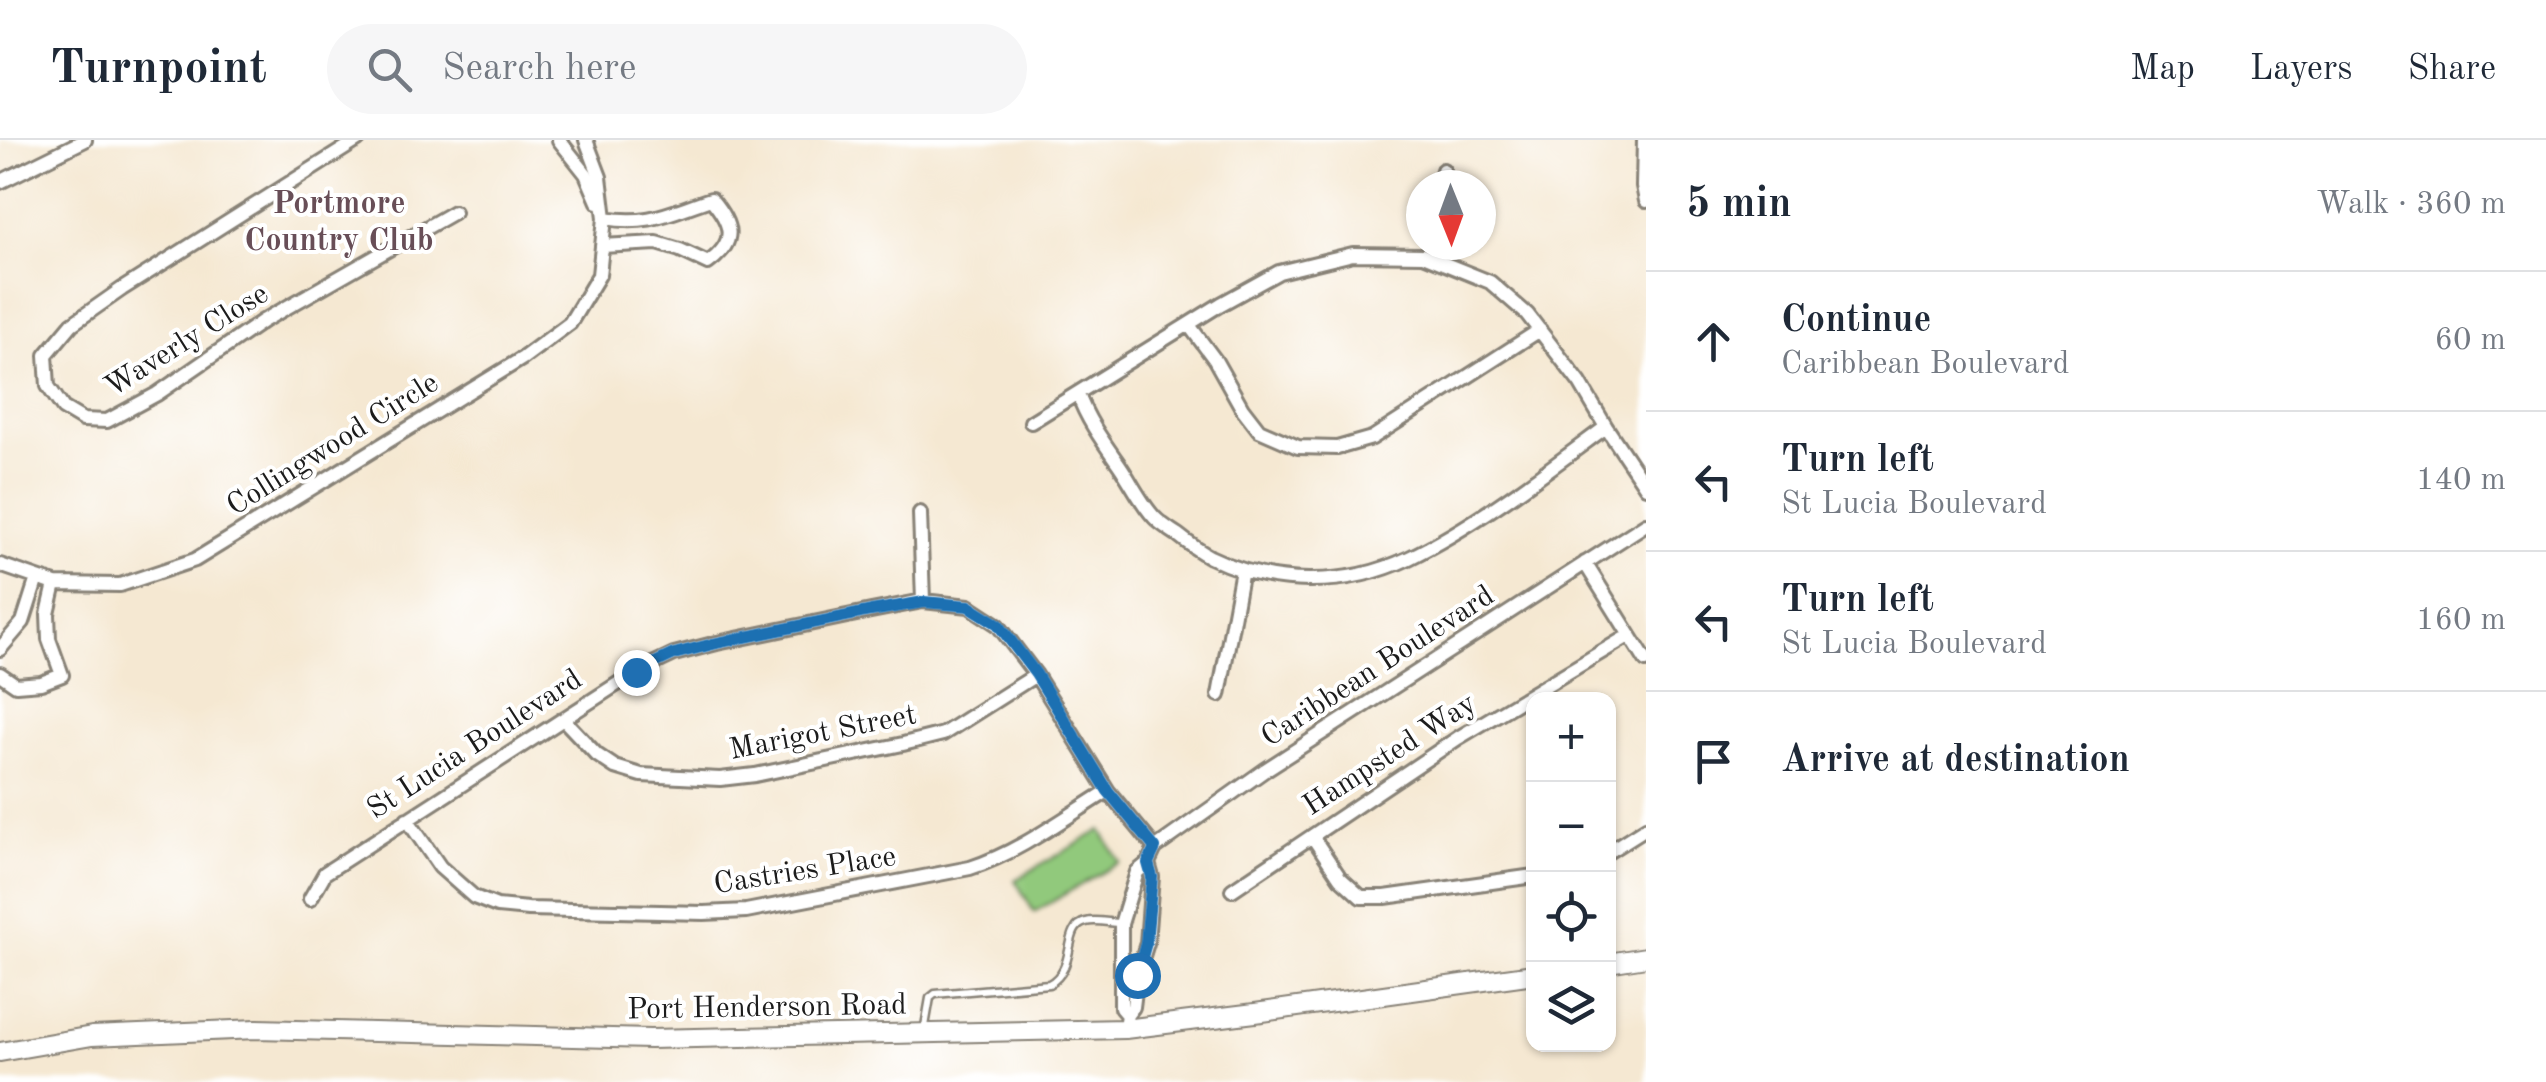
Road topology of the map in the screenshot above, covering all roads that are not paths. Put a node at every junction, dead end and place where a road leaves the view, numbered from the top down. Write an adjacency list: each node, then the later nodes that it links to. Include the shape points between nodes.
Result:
1 (84, 140): 6 (street)
2 (358, 140): 8 (street, Waverly Close, via 72,324 46,356 48,386 63,408 83,420 107,421)
3 (559, 140): 9 (street, via 586,174)
4 (1644, 140): 7 (street)
5 (589, 141): 9 (street, Collingwood Circle)
6 (0, 182)
7 (1646, 201)
8 (454, 212)
9 (605, 218): 10 (street, Collingwood Circle); 10 (street, via 663,217 710,198 726,217 730,236 708,264 657,243)
10 (602, 246): 25 (street, Collingwood Circle, via 599,275 570,322 261,521 195,560 120,585)
11 (1406, 251): 13 (street, via 1353,254 1279,272)
12 (1445, 260): 14 (street, via 1490,282)
13 (1190, 324): 14 (street, via 1260,430 1298,448 1337,448 1372,438); 15 (street)
14 (1540, 330): 17 (street)
15 (1078, 394): 16 (street); 23 (street, via 1154,518 1206,555)
16 (1031, 422)
17 (1606, 427): 18 (street); 23 (street, via 1408,559 1332,581)
18 (1646, 487)
19 (920, 513): 26 (street)
20 (1646, 524): 21 (street, Caribbean Boulevard)
21 (1584, 563): 27 (street); 39 (street, Caribbean Boulevard)
22 (0, 564): 24 (street, Collingwood Circle)
23 (1242, 570): 32 (street)
24 (37, 578): 25 (street, Collingwood Circle); 28 (street, via 24,622)
25 (55, 584): 30 (street, via 49,640 62,676 16,685)
26 (924, 602): 31 (street, St Lucia Boulevard, via 969,606 998,624); 33 (street, St Lucia Boulevard, via 674,654)
27 (1630, 635): 29 (street); 37 (street, Hampsted Way)
28 (0, 649)
29 (1646, 660)
30 (0, 674)
31 (1036, 674): 33 (street, Marigot Street, via 943,734 720,779 615,767); 34 (street, St Lucia Boulevard)
32 (1219, 695)
33 (563, 719): 35 (street, St Lucia Boulevard)
34 (1108, 791): 35 (street, Castries Place, via 970,868 746,911 704,913 497,906 456,884); 39 (street, St Lucia Boulevard)
35 (407, 819): 43 (street, St Lucia Boulevard, via 325,873)
36 (1646, 828): 38 (street)
37 (1312, 836): 41 (street, via 1361,896); 42 (street, Hampsted Way)
38 (1616, 847)
39 (1155, 848): 40 (street, Caribbean Boulevard)
40 (1148, 863): 44 (street, Caribbean Boulevard, via 1137,872); 48 (street, Caribbean Boulevard, via 1146,943)
41 (1526, 877)
42 (1232, 890)
43 (310, 898)
44 (1122, 924): 48 (street, Caribbean Boulevard); 49 (lane, via 1079,925 1066,970 1049,984 935,994)
45 (1646, 957): 46 (street)
46 (1614, 962)
47 (1526, 975): 48 (street, Port Henderson Road, via 1255,1014)
48 (1126, 1022): 49 (street, Port Henderson Road)
49 (924, 1034): 50 (street, Port Henderson Road, via 650,1039 257,1028 92,1036)
50 (0, 1052)

